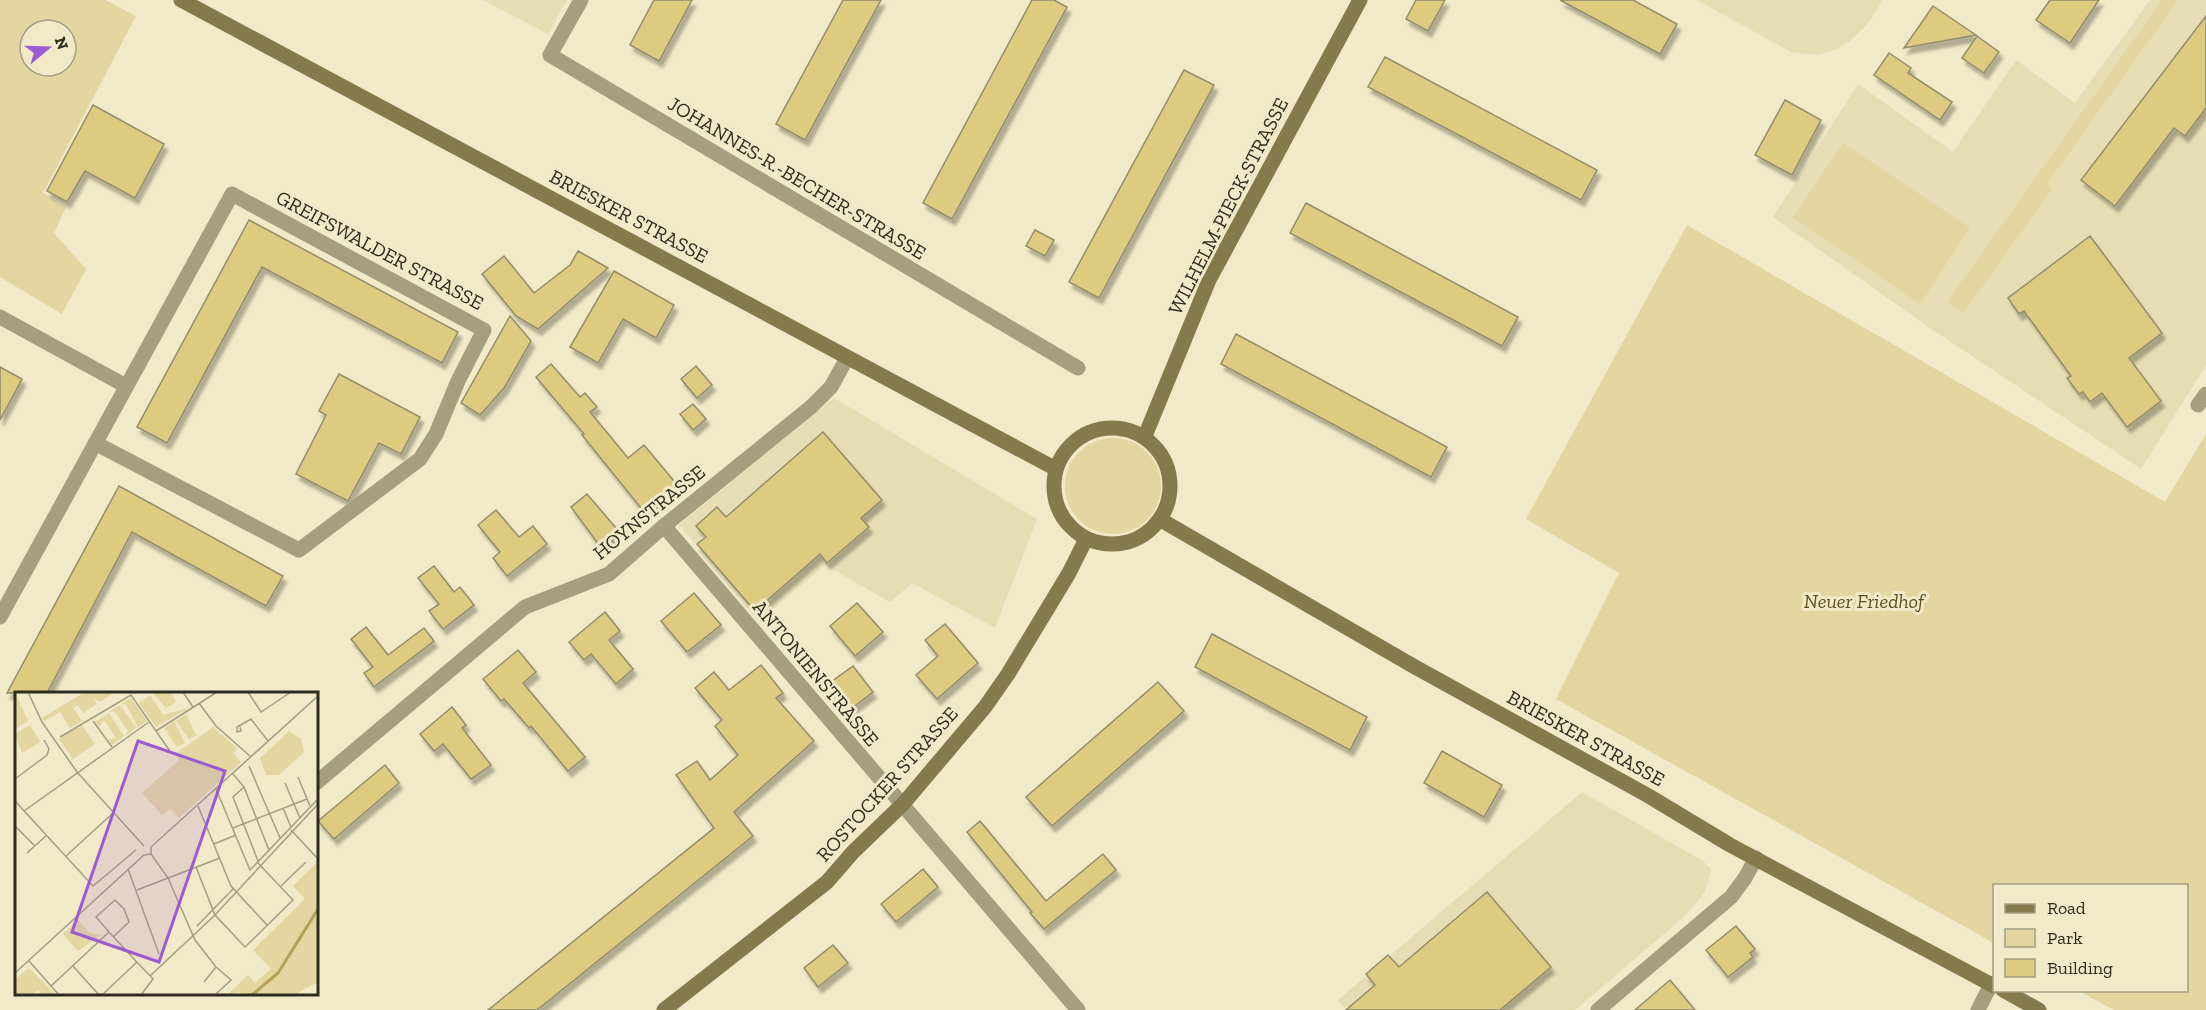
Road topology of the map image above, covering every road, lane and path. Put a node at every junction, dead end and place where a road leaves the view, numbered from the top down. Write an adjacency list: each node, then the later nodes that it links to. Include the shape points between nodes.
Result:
1 (182, 0): 5 (main road, BRIESKER STRASSE)
2 (581, 0): 6 (street, JOHANNES-R.-BECHER-STRASSE, via 550,55)
3 (1360, 0): 8 (main road, WILHELM-PIECK-STRASSE, via 1209,280)
4 (0, 317): 7 (street)
5 (847, 358): 10 (main road, BRIESKER STRASSE); 12 (street, HOYNSTRASSE, via 831,387 811,407)
6 (1078, 368)
7 (126, 386): 9 (street, GREIFSWALDER STRASSE); 9 (street, GREIFSWALDER STRASSE, via 232,194 484,330 436,434 420,459 299,550)
8 (1145, 436): 10 (main road, via 1127,428 1089,433 1070,446); 11 (main road, via 1160,451 1168,471 1170,495)
9 (95, 443): 14 (street, GREIFSWALDER STRASSE)
10 (1056, 469): 13 (main road, via 1054,497 1060,513 1070,528)
11 (1161, 520): 13 (main road, via 1139,538 1125,542 1112,545); 17 (main road, BRIESKER STRASSE)
12 (664, 526): 15 (street, HOYNSTRASSE, via 609,574 525,607); 16 (street, ANTONIENSTRASSE)
13 (1086, 539): 16 (main road, ROSTOCKER STRASSE, via 1047,610 985,707)
14 (0, 617)
15 (318, 781)
16 (903, 804): 21 (main road, ROSTOCKER STRASSE, via 827,882); 22 (street, ANTONIENSTRASSE)
17 (1756, 858): 18 (main road, BRIESKER STRASSE); 23 (street, via 1731,897)
18 (1993, 985)
19 (1993, 991): 24 (street)
20 (2005, 992): 25 (main road, BRIESKER STRASSE)
21 (664, 1010)
22 (1078, 1010)
23 (1598, 1010)
24 (1978, 1010)
25 (2039, 1010)

